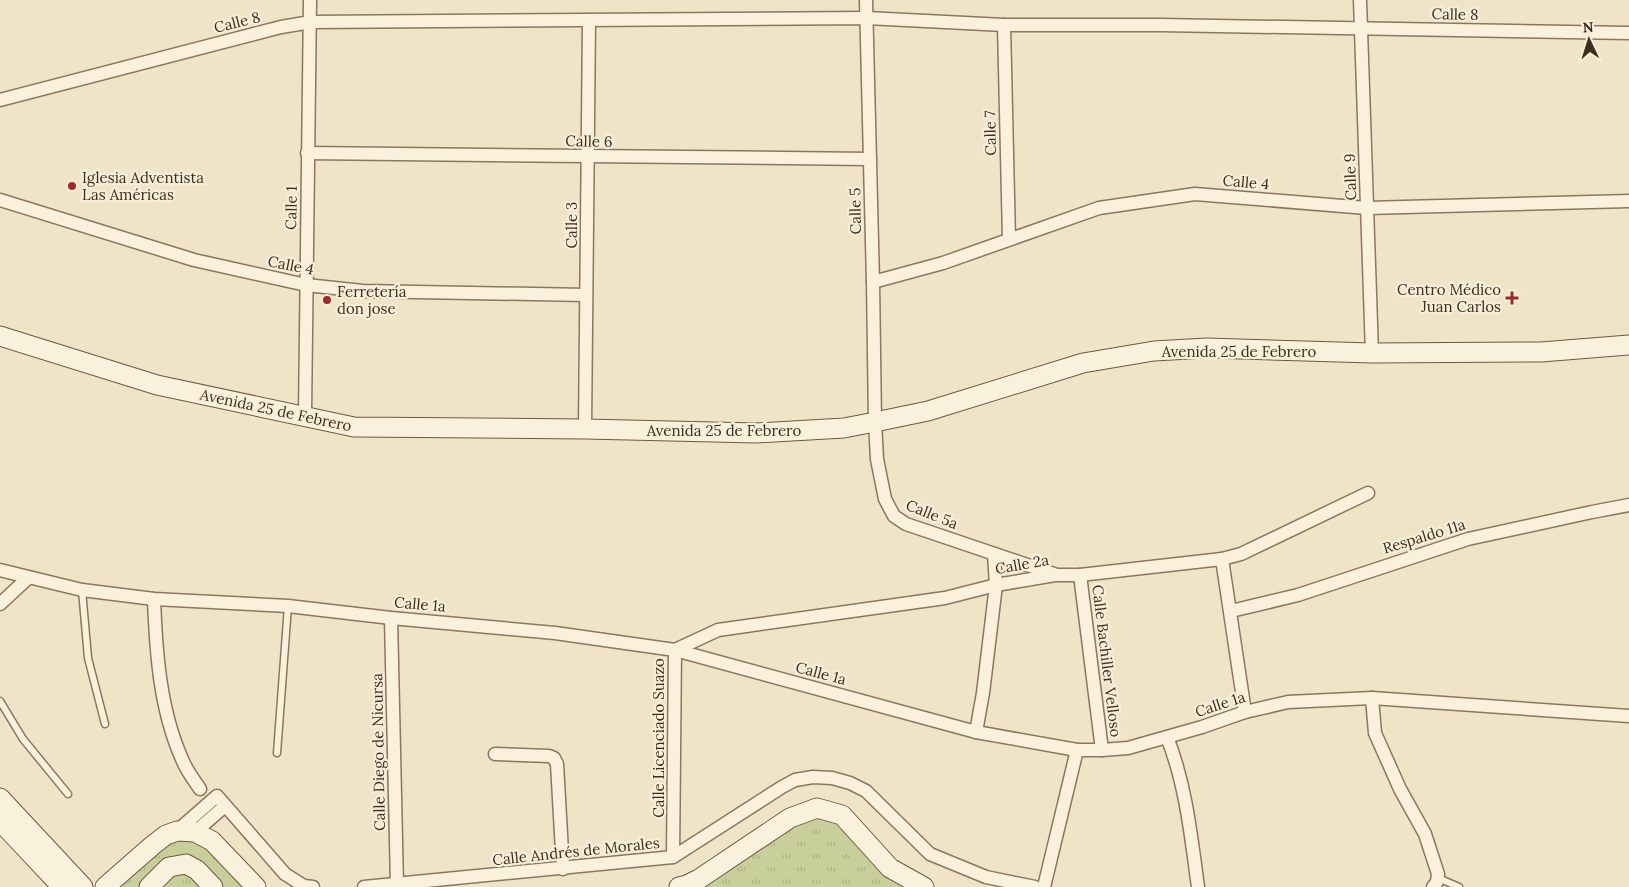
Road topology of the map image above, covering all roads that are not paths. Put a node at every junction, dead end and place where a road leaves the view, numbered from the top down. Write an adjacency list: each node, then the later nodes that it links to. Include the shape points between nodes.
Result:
1 (310, 0): 6 (street, Calle 1)
2 (866, 0): 4 (street, Calle 5)
3 (1360, 0): 8 (street, Calle 9)
4 (867, 18): 5 (street, Calle 8); 7 (street, Calle 8); 13 (street, Calle 5)
5 (589, 20): 6 (street, Calle 8); 12 (street, Calle 3)
6 (310, 22): 10 (street, Calle 8); 11 (street, Calle 1)
7 (1004, 25): 8 (street, Calle 8); 17 (street, Calle 7)
8 (1360, 28): 9 (street, Calle 8); 16 (street, Calle 9)
9 (1629, 33)
10 (0, 100)
11 (307, 153): 12 (street, Calle 6); 19 (street, Calle 1)
12 (587, 157): 13 (street, Calle 6); 20 (street, Calle 3)
13 (870, 159): 18 (street, Calle 5)
14 (0, 200): 19 (street, Calle 4, via 194,260)
15 (1629, 201): 16 (street, Calle 4)
16 (1367, 208): 17 (street, Calle 4, via 1195,194 1099,208); 23 (street, Calle 9)
17 (1009, 240): 18 (street, Calle 4, via 943,263)
18 (873, 282): 25 (street, Calle 5)
19 (306, 285): 20 (street, Calle 4, via 363,291); 24 (street, Calle 1)
20 (586, 295): 26 (street, Calle 3)
21 (0, 336): 24 (main road, Avenida 25 de Febrero, via 158,385)
22 (1629, 345): 23 (main road, Avenida 25 de Febrero, via 1541,352)
23 (1372, 353): 25 (main road, Avenida 25 de Febrero, via 1207,348 1154,351 1084,364 928,411)
24 (305, 416): 26 (main road, Avenida 25 de Febrero, via 354,427)
25 (874, 422): 26 (main road, Avenida 25 de Febrero, via 844,428 756,433); 29 (street, Calle 5a, via 885,498 894,516 906,524)
26 (585, 429)
27 (1368, 493): 30 (street, Calle 2a, via 1241,554)
28 (1629, 505): 40 (street, Respaldo 11a, via 1468,539 1298,595)
29 (994, 554): 32 (street, Calle 5a); 35 (street)
30 (1222, 559): 33 (street, Calle 2a); 40 (street)
31 (0, 570): 34 (street, Calle 1a)
32 (1055, 574): 33 (street, Calle 2a); 35 (street, Calle 2a)
33 (1080, 575): 51 (street, Calle Bachiller Velloso)
34 (28, 578): 36 (street, Calle 1a); 38 (street)
35 (996, 585): 42 (street, Calle 2a, via 945,598 718,630); 48 (street)
36 (82, 590): 37 (street, Calle 1a); 47 (lane, via 88,658)
37 (154, 599): 39 (street, Calle 1a); 54 (street, via 167,721 182,761)
38 (0, 604)
39 (288, 606): 41 (street, Calle 1a); 52 (lane)
40 (1231, 611): 45 (street)
41 (391, 618): 42 (street, Calle 1a, via 555,633); 62 (street, Calle Diego de Nicursa)
42 (675, 650): 48 (street, Calle 1a); 59 (street, Calle Licenciado Suazo)
43 (1372, 698): 45 (street, Calle 1a, via 1288,702); 46 (street, Calle 1a); 61 (street, via 1375,733 1425,834)
44 (0, 702): 55 (lane, via 23,739)
45 (1245, 712): 49 (street, Calle 1a)
46 (1629, 716)
47 (105, 724)
48 (976, 732): 50 (street, Calle 1a)
49 (1167, 737): 51 (street, Calle 1a, via 1128,748); 75 (street, via 1186,797)
50 (1077, 750): 51 (street, Calle 1a); 74 (street)
51 (1102, 750)
52 (277, 753)
53 (495, 754): 60 (street, via 554,758 557,764)
54 (200, 789)
55 (68, 794)
56 (0, 798): 64 (main road)
57 (0, 821): 63 (main road)
58 (186, 832): 65 (main road, via 166,835); 68 (main road, via 212,841); 69 (street, via 221,801 285,874 304,886)
59 (673, 857): 60 (street, Calle Andrés de Morales); 73 (street, Calle Andrés de Morales, via 795,780 832,778 866,791 930,854 986,876)
60 (563, 869): 62 (street, Calle Andrés de Morales)
61 (1436, 883): 76 (lane)
62 (397, 885): 70 (street, Calle Andrés de Morales)
63 (62, 887)
64 (84, 887)
65 (105, 887)
66 (149, 887): 67 (main road, via 169,867 186,864 197,870)
67 (213, 887)
68 (256, 887)
69 (313, 887)
70 (364, 887)
71 (679, 887): 72 (main road, via 699,879 790,818 817,808 842,815 890,868)
72 (924, 887)
73 (1035, 887)
74 (1044, 887)
75 (1198, 887)
76 (1459, 887)

